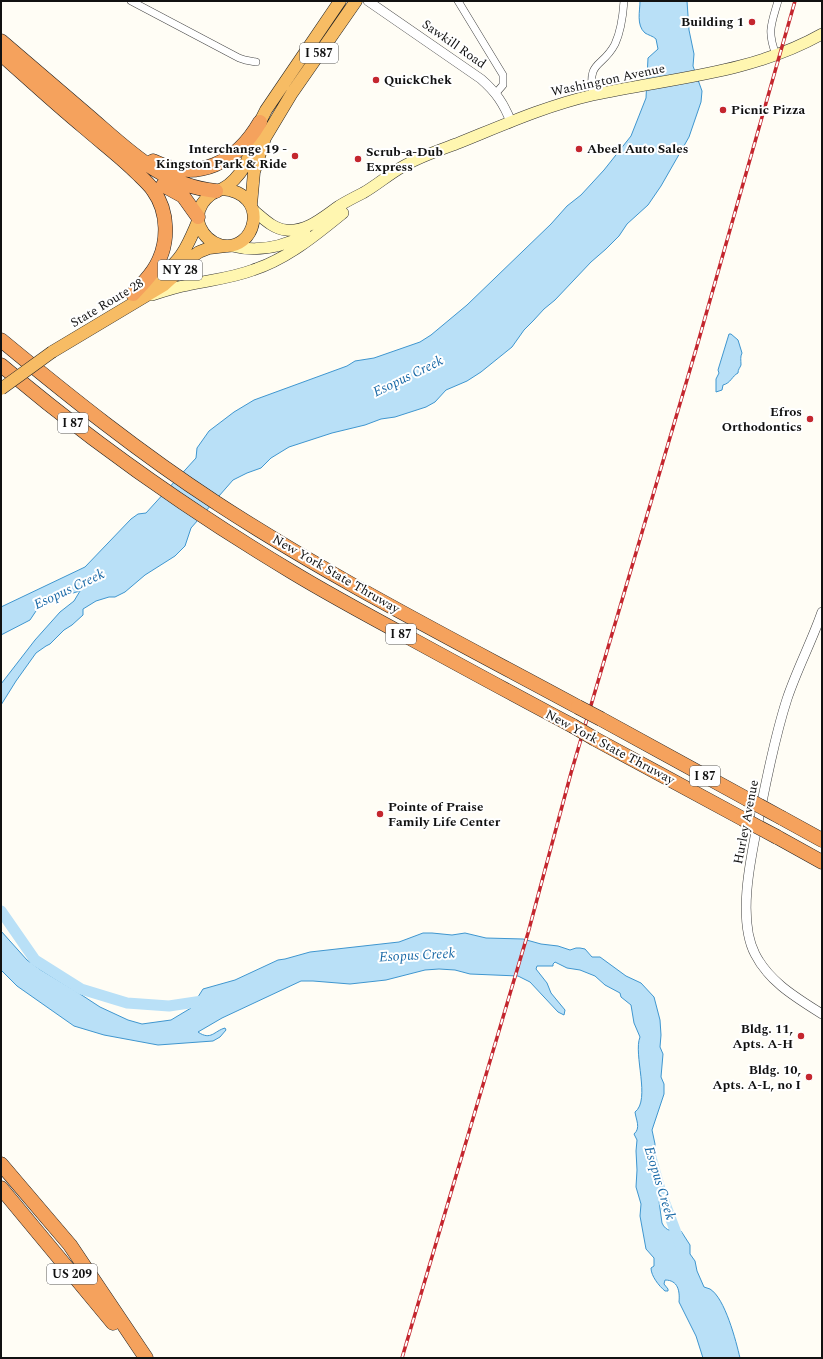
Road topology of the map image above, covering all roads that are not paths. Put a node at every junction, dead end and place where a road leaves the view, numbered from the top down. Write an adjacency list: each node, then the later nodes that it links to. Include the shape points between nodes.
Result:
1 (131, 1): 12 (street, via 239,58)
2 (340, 1): 15 (highway, I 587, via 272,100)
3 (356, 1): 21 (highway, I 587, via 292,93 265,138 254,172)
4 (368, 1): 13 (street, Sawkill Road)
5 (458, 1): 13 (street, via 503,75 503,84)
6 (624, 1): 14 (street, via 615,44 592,72)
7 (778, 1): 11 (street, via 770,34)
8 (822, 34): 11 (main road, Washington Avenue)
9 (1, 41): 17 (highway)
10 (1, 54): 18 (highway)
11 (776, 55): 14 (main road, Washington Avenue, via 707,74)
12 (256, 62)
13 (496, 92): 16 (street, Sawkill Road)
14 (593, 95): 16 (main road, Washington Avenue, via 549,107)
15 (260, 122): 17 (highway, via 249,140 229,157 209,167 194,170 157,164); 19 (highway, I 587, via 246,164 237,176)
16 (511, 122): 20 (main road, Washington Avenue, via 417,159)
17 (112, 136): 19 (highway, via 145,163 170,178 195,188)
18 (124, 160): 23 (highway, via 183,196); 25 (highway, via 153,190 160,202 165,222 165,240 157,265)
19 (219, 190): 21 (highway, via 232,190 241,194); 23 (highway, via 204,201)
20 (364, 192): 21 (main road, Washington Avenue, via 310,226 292,230 274,226); 22 (main road, Washington Avenue)
21 (252, 207): 24 (highway, via 253,224 249,233 239,243)
22 (343, 213): 24 (main road, Washington Avenue, via 307,235 280,246 256,250); 25 (main road, via 296,248 260,268 237,276)
23 (198, 219): 24 (highway, via 202,231 208,238); 25 (highway, State Route 28 / NY 28, via 184,250 174,264)
24 (229, 246): 25 (highway, State Route 28 / NY 28, via 198,252 170,280)
25 (138, 296): 27 (highway, State Route 28 / NY 28)
26 (1, 340): 32 (highway, New York State Thruway / I 87, bridge, via 72,398 158,462 243,520 333,574)
27 (49, 350): 29 (highway, State Route 28 / NY 28); 30 (highway, State Route 28 / NY 28, bridge)
28 (1, 365): 33 (highway, New York State Thruway / I 87, bridge, via 146,478 233,536 323,590)
29 (1, 379)
30 (1, 389)
31 (822, 612): 34 (street, Hurley Avenue, via 787,699 774,746 750,868 747,911 749,934 763,968 784,988)
32 (822, 840)
33 (822, 862)
34 (822, 1014)
35 (1, 1164): 37 (highway, US 209, via 70,1245)
36 (1, 1188): 37 (highway, US 209)
37 (145, 1358)

